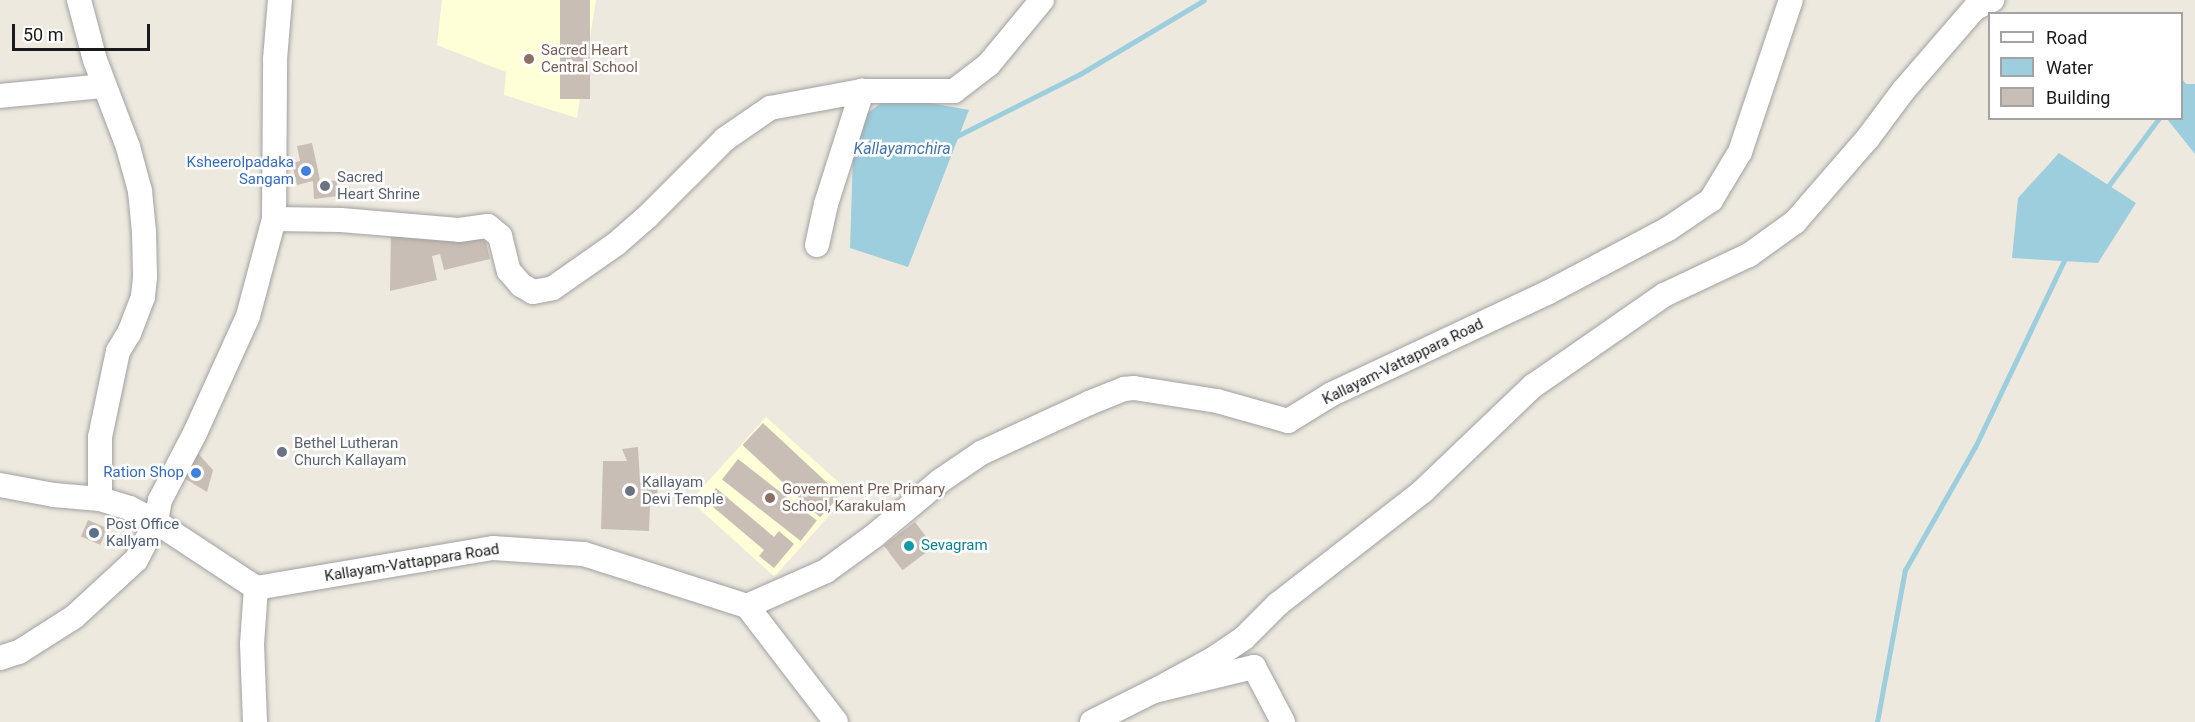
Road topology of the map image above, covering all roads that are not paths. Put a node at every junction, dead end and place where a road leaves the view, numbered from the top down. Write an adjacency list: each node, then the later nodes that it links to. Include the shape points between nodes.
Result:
1 (79, 0): 6 (street)
2 (280, 0): 9 (street, via 275,59)
3 (1042, 0): 7 (street, via 989,64 954,91)
4 (1791, 0): 15 (street, Kallayam-Vattappara Road, via 1740,152 1711,200 1668,229 1547,293 1332,393 1288,421 1217,401 1134,388 1089,403 981,453 826,571)
5 (1992, 0): 17 (street, via 1975,9 1795,222 1749,255 1664,294 1533,386 1423,491 1278,604 1244,638)
6 (104, 86): 8 (street); 12 (street, via 140,191 146,277 143,297 118,351 114,369 100,437)
7 (862, 91): 9 (street, via 770,108 725,139 616,244 553,288 533,292 521,285 509,271 500,236 488,226 459,230); 10 (street)
8 (0, 96)
9 (274, 219): 13 (street, via 248,316 164,492)
10 (817, 245)
11 (0, 485): 12 (street)
12 (100, 499): 13 (street, via 130,508)
13 (156, 522): 14 (street); 16 (street, via 135,560 74,617 19,652)
14 (256, 588): 15 (street, Kallayam-Vattappara Road, via 493,548 584,554); 18 (street, via 252,644)
15 (747, 606): 19 (street)
16 (0, 658)
17 (1154, 691): 20 (street); 21 (street, via 1254,667)
18 (255, 722)
19 (836, 722)
20 (1092, 722)
21 (1283, 722)

